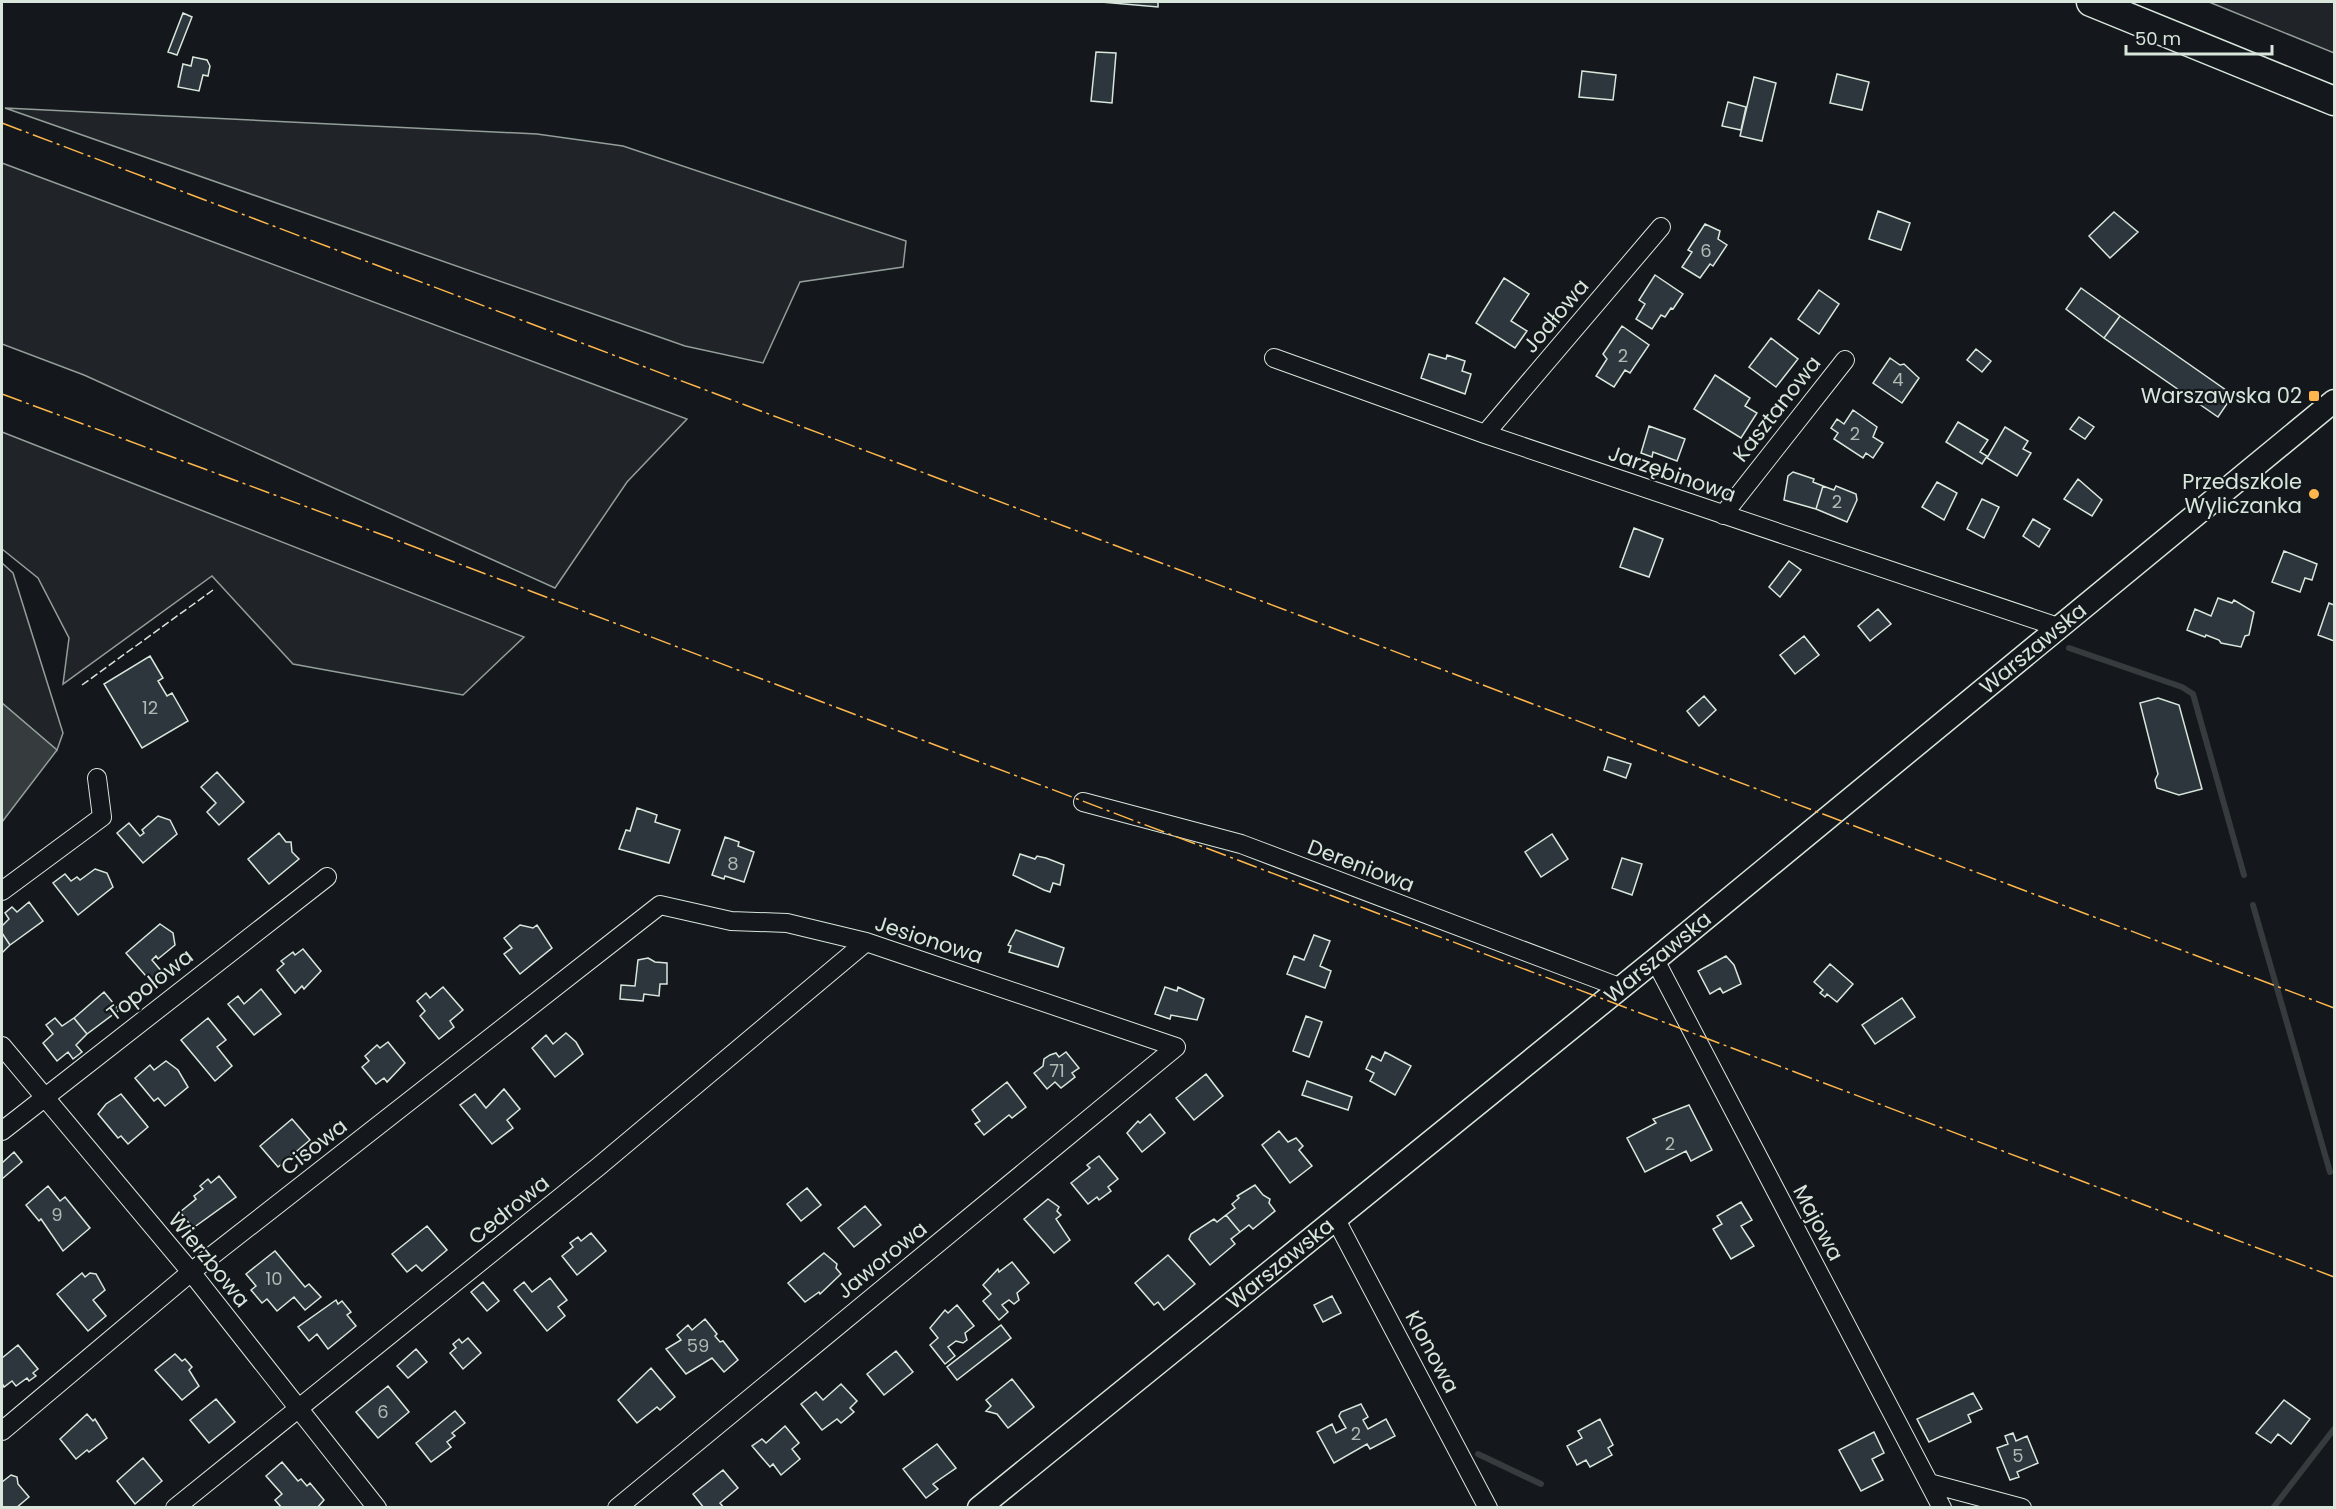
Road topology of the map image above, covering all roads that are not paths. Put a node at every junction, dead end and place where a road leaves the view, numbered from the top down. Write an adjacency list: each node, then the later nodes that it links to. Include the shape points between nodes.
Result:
1 (2091, 2): 2 (main road)
2 (2334, 101)
3 (1661, 227): 7 (street, Jodłowa)
4 (1274, 358): 7 (street, Jarzębinowa)
5 (1845, 360): 8 (street, Kasztanowa)
6 (2334, 401): 9 (street, Warszawska)
7 (1485, 434): 8 (street, Jarzębinowa)
8 (1723, 515): 9 (street, Jarzębinowa)
9 (2058, 627): 16 (street, Warszawska)
10 (97, 778): 13 (street, via 102,817)
11 (1083, 802): 17 (street, Dereniowa, via 1241,844)
12 (327, 877): 20 (street, Topolowa)
13 (2, 891)
14 (660, 905): 15 (street, Jesionowa, via 731,921 787,922); 23 (street, Cisowa)
15 (866, 942): 19 (street, Jesionowa); 24 (street, Cedrowa, via 598,1167)
16 (1655, 960): 17 (street, Warszawska); 26 (street, Majowa)
17 (1619, 987): 22 (street, Warszawska)
18 (2, 1046): 20 (street, Wierzbowa)
19 (1176, 1047): 29 (street, Jaworowa)
20 (43, 1096): 21 (street, Topolowa); 23 (street, Wierzbowa)
21 (2, 1131)
22 (1335, 1218): 30 (street, Warszawska); 31 (street, Klonowa)
23 (191, 1272): 24 (street, Wierzbowa); 25 (street, Cisowa)
24 (299, 1408): 27 (street, Cedrowa); 28 (street, Wierzbowa)
25 (2, 1431)
26 (1929, 1483): 32 (street, Majowa); 33 (street)
27 (175, 1508)
28 (377, 1508)
29 (616, 1508)
30 (979, 1508)
31 (1488, 1508)
32 (1942, 1508)
33 (2022, 1508)

